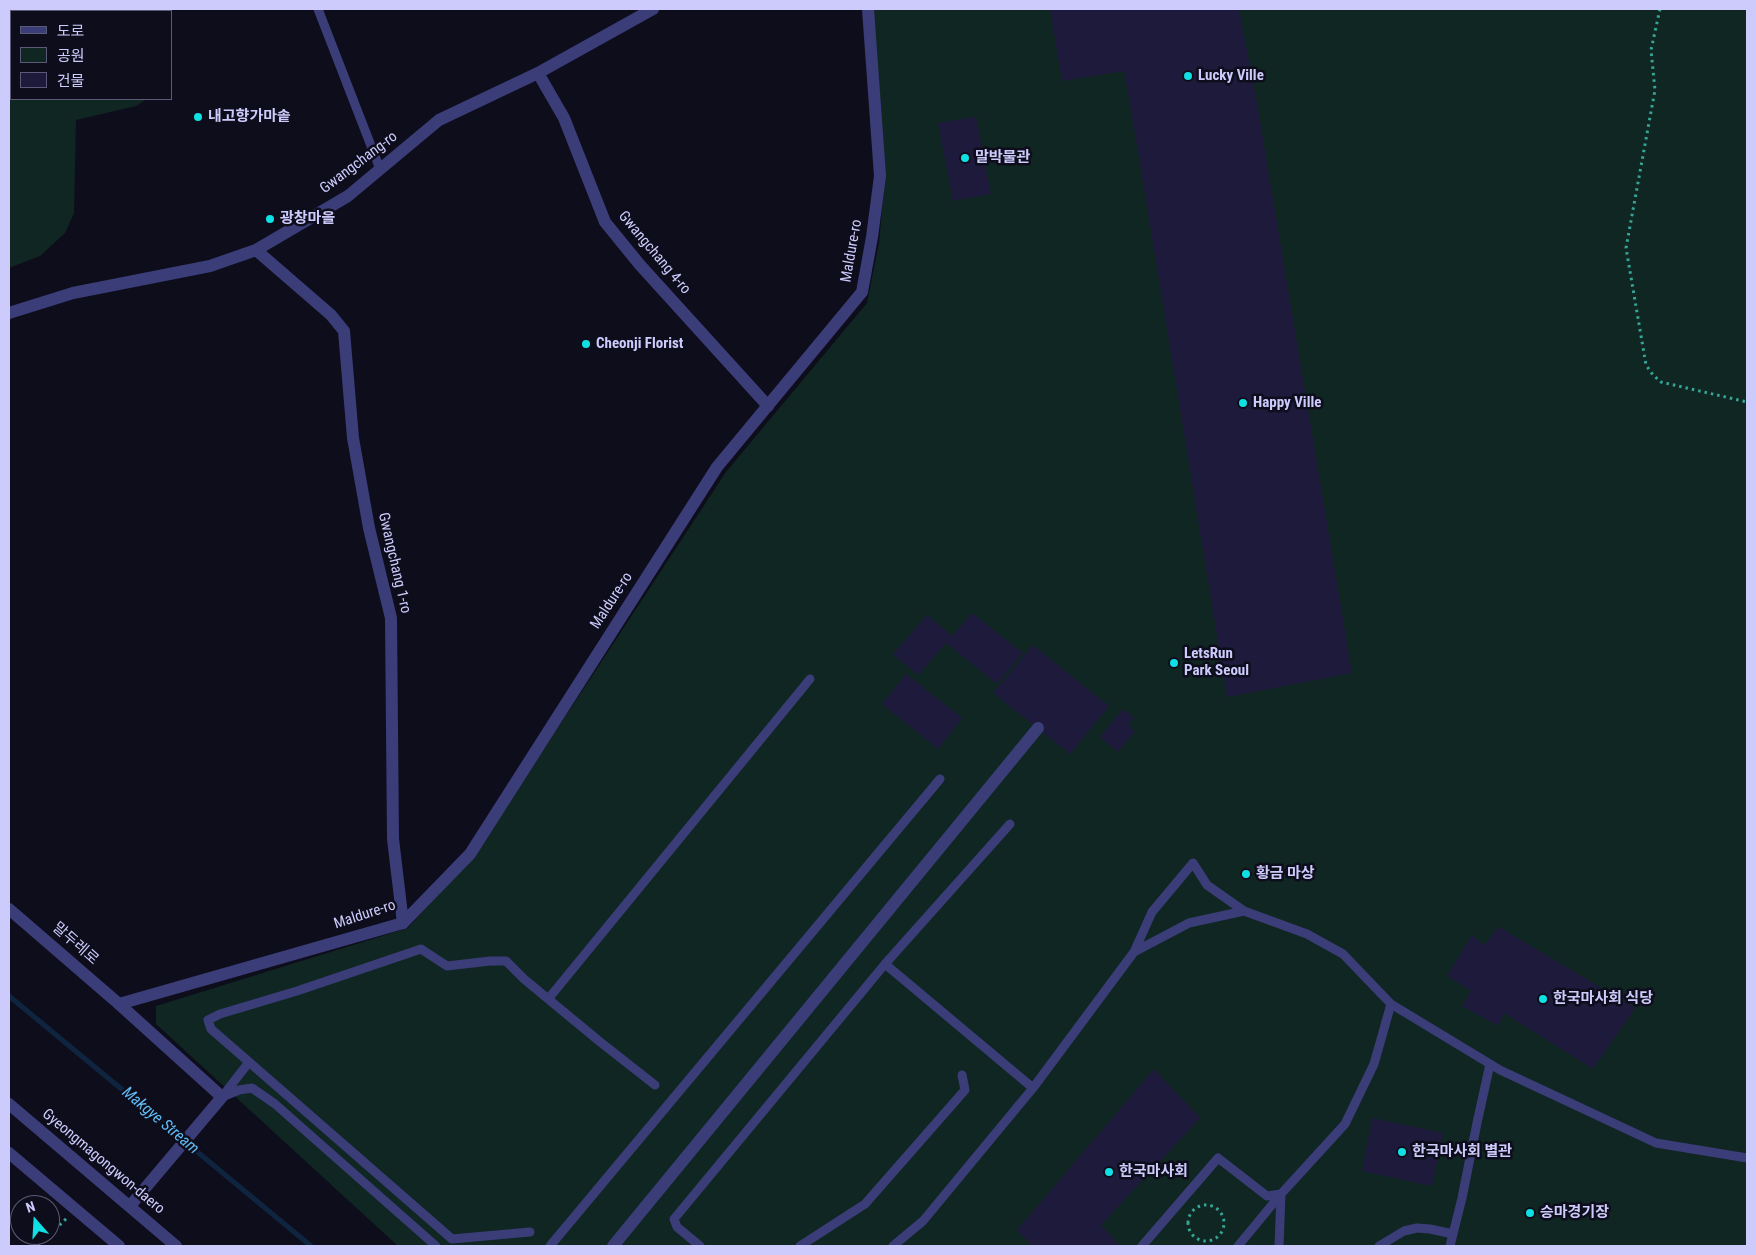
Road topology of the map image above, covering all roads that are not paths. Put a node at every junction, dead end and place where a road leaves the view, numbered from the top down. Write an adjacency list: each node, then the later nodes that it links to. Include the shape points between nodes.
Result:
1 (318, 9): 5 (lane)
2 (652, 9): 4 (street, Gwangchang-ro)
3 (868, 9): 8 (street, Maldure-ro, via 880,176 862,292)
4 (538, 73): 5 (street, Gwangchang-ro, via 439,120); 8 (street, Gwangchang 4-ro, via 564,118 605,222)
5 (380, 169): 6 (street, Gwangchang-ro, via 348,196)
6 (256, 250): 7 (street, Gwangchang-ro, via 210,266 73,293); 15 (street, Gwangchang 1-ro, via 331,315 344,331 354,438 369,528 391,618 393,839)
7 (9, 313)
8 (768, 406): 15 (street, Maldure-ro, via 717,467 470,854)
9 (810, 679): 18 (lane)
10 (1038, 728): 38 (street)
11 (940, 780): 37 (lane)
12 (1010, 824): 17 (lane)
13 (9, 909): 19 (street, 말두레로)
14 (1244, 911): 16 (lane, via 1189,923); 16 (lane, via 1207,885 1193,863 1152,912); 20 (lane, via 1308,934 1343,954)
15 (403, 923): 19 (street, Maldure-ro)
16 (1134, 952): 25 (lane)
17 (885, 964): 25 (lane); 39 (lane, via 674,1219 677,1227)
18 (549, 998): 21 (lane, via 506,961 447,966 421,949 208,1020 210,1029); 24 (lane)
19 (119, 1004): 26 (street, 말두레로)
20 (1391, 1004): 22 (lane); 30 (lane, via 1374,1064 1345,1124)
21 (249, 1062): 26 (lane); 32 (lane, via 452,1239)
22 (1490, 1064): 29 (lane, via 1656,1143); 33 (lane)
23 (962, 1075): 40 (lane, via 965,1090 865,1204)
24 (655, 1085)
25 (1033, 1088): 41 (lane, via 924,1221)
26 (222, 1097): 31 (street); 36 (lane, via 252,1088 275,1104)
27 (9, 1104): 31 (street, Gyeongmagongwon-daero)
28 (9, 1153): 34 (street)
29 (1747, 1158)
30 (1281, 1194): 42 (lane, via 1266,1196 1218,1158); 43 (lane); 44 (lane)
31 (130, 1206): 35 (street, Gyeongmagongwon-daero)
32 (530, 1232)
33 (1453, 1234): 45 (lane, via 1417,1228 1404,1231); 46 (lane)
34 (119, 1246)
35 (176, 1246)
36 (436, 1246)
37 (550, 1246)
38 (613, 1246)
39 (700, 1246)
40 (800, 1246)
41 (893, 1246)
42 (1142, 1246)
43 (1238, 1246)
44 (1279, 1246)
45 (1378, 1246)
46 (1450, 1246)

